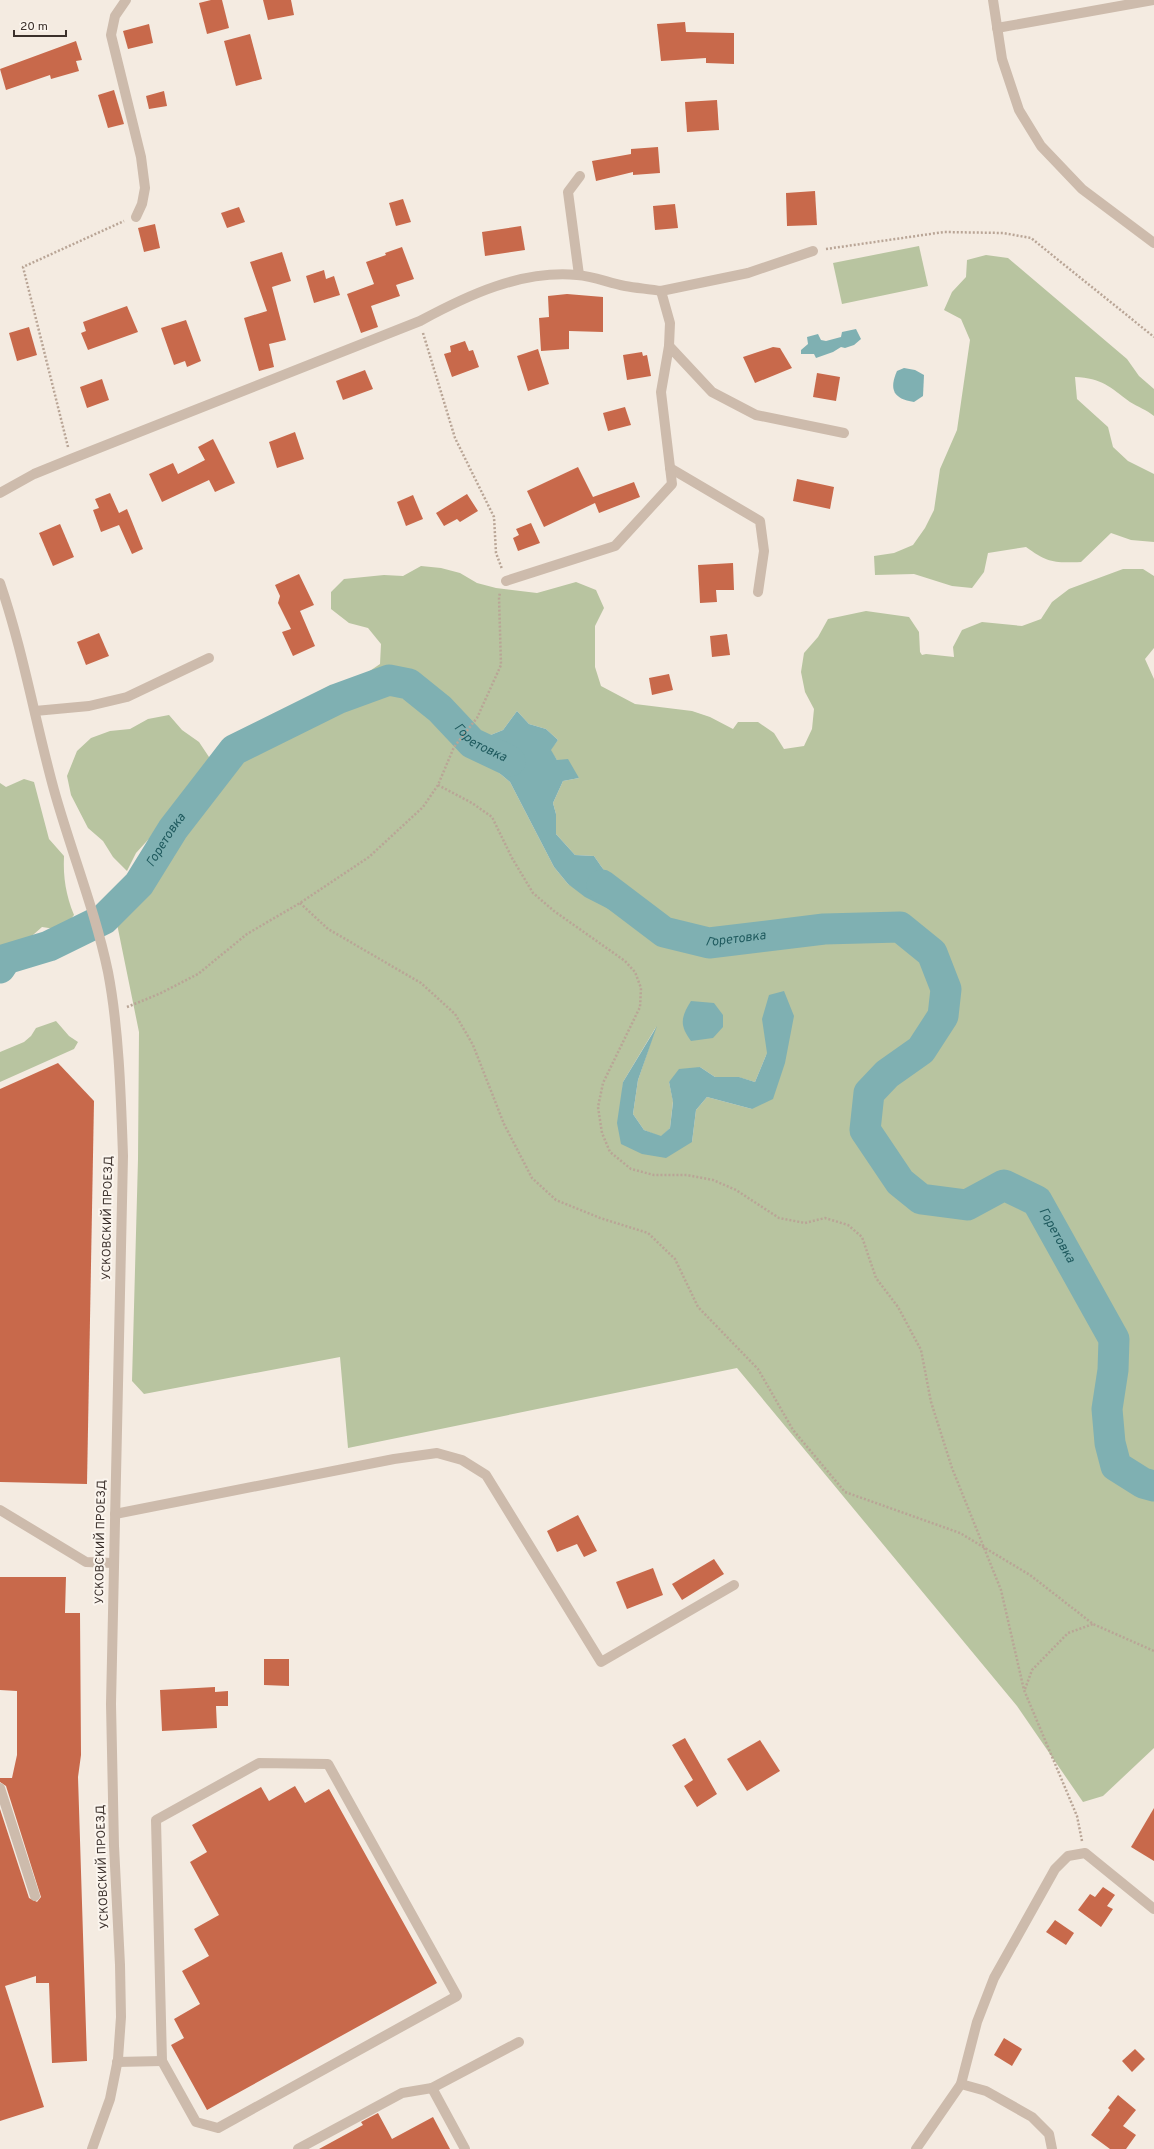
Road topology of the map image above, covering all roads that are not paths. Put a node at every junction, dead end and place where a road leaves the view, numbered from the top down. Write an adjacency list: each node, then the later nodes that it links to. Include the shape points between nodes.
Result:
1 (126, 0): 6 (street, via 115,16 111,35 141,157 145,188)
2 (993, 0): 4 (street)
3 (1153, 0): 4 (street)
4 (998, 28): 7 (street, via 1002,59 1020,110 1041,146 1082,189)
5 (580, 176): 9 (street, via 568,192)
6 (136, 217)
7 (1154, 243)
8 (813, 251): 10 (street, via 748,272)
9 (579, 275): 10 (street); 14 (street, via 557,274 522,278 463,298 420,321 34,474)
10 (661, 291): 11 (street, via 670,323)
11 (669, 346): 12 (street, via 712,392 756,415); 13 (street, via 661,392)
12 (844, 433)
13 (670, 468): 15 (street, via 672,484 615,546); 17 (street, via 760,522 764,551)
14 (0, 493)
15 (506, 581)
16 (0, 583): 19 (street, УСКОВСКИЙ ПРОЕЗД)
17 (758, 592)
18 (209, 658): 19 (street, via 127,697 89,706)
19 (35, 711): 21 (street, УСКОВСКИЙ ПРОЕЗД, via 55,791 98,934 108,973 113,1013 122,1156)
20 (0, 1510): 22 (street, via 86,1562)
21 (115, 1514): 22 (street, УСКОВСКИЙ ПРОЕЗД); 23 (street, via 394,1459 437,1453 462,1460 486,1475 601,1662)
22 (114, 1563): 29 (street, УСКОВСКИЙ ПРОЕЗД, via 111,1704 121,2017)
23 (734, 1585)
24 (0, 1788): 25 (street)
25 (35, 1896)
26 (1154, 1909): 30 (street, via 1085,1853 1068,1856 1055,1869 994,1978 977,2022)
27 (519, 2042): 31 (street)
28 (162, 2061): 28 (street, via 196,2122 218,2128 457,1996 328,1764 259,1763 156,1820); 29 (street)
29 (117, 2062): 32 (street, УСКОВСКИЙ ПРОЕЗД, via 110,2099)
30 (961, 2084): 35 (street); 36 (street, via 986,2091 1032,2117 1049,2134)
31 (432, 2088): 33 (street, via 402,2093); 34 (street)
32 (92, 2149)
33 (298, 2149)
34 (465, 2149)
35 (916, 2149)
36 (1052, 2149)

